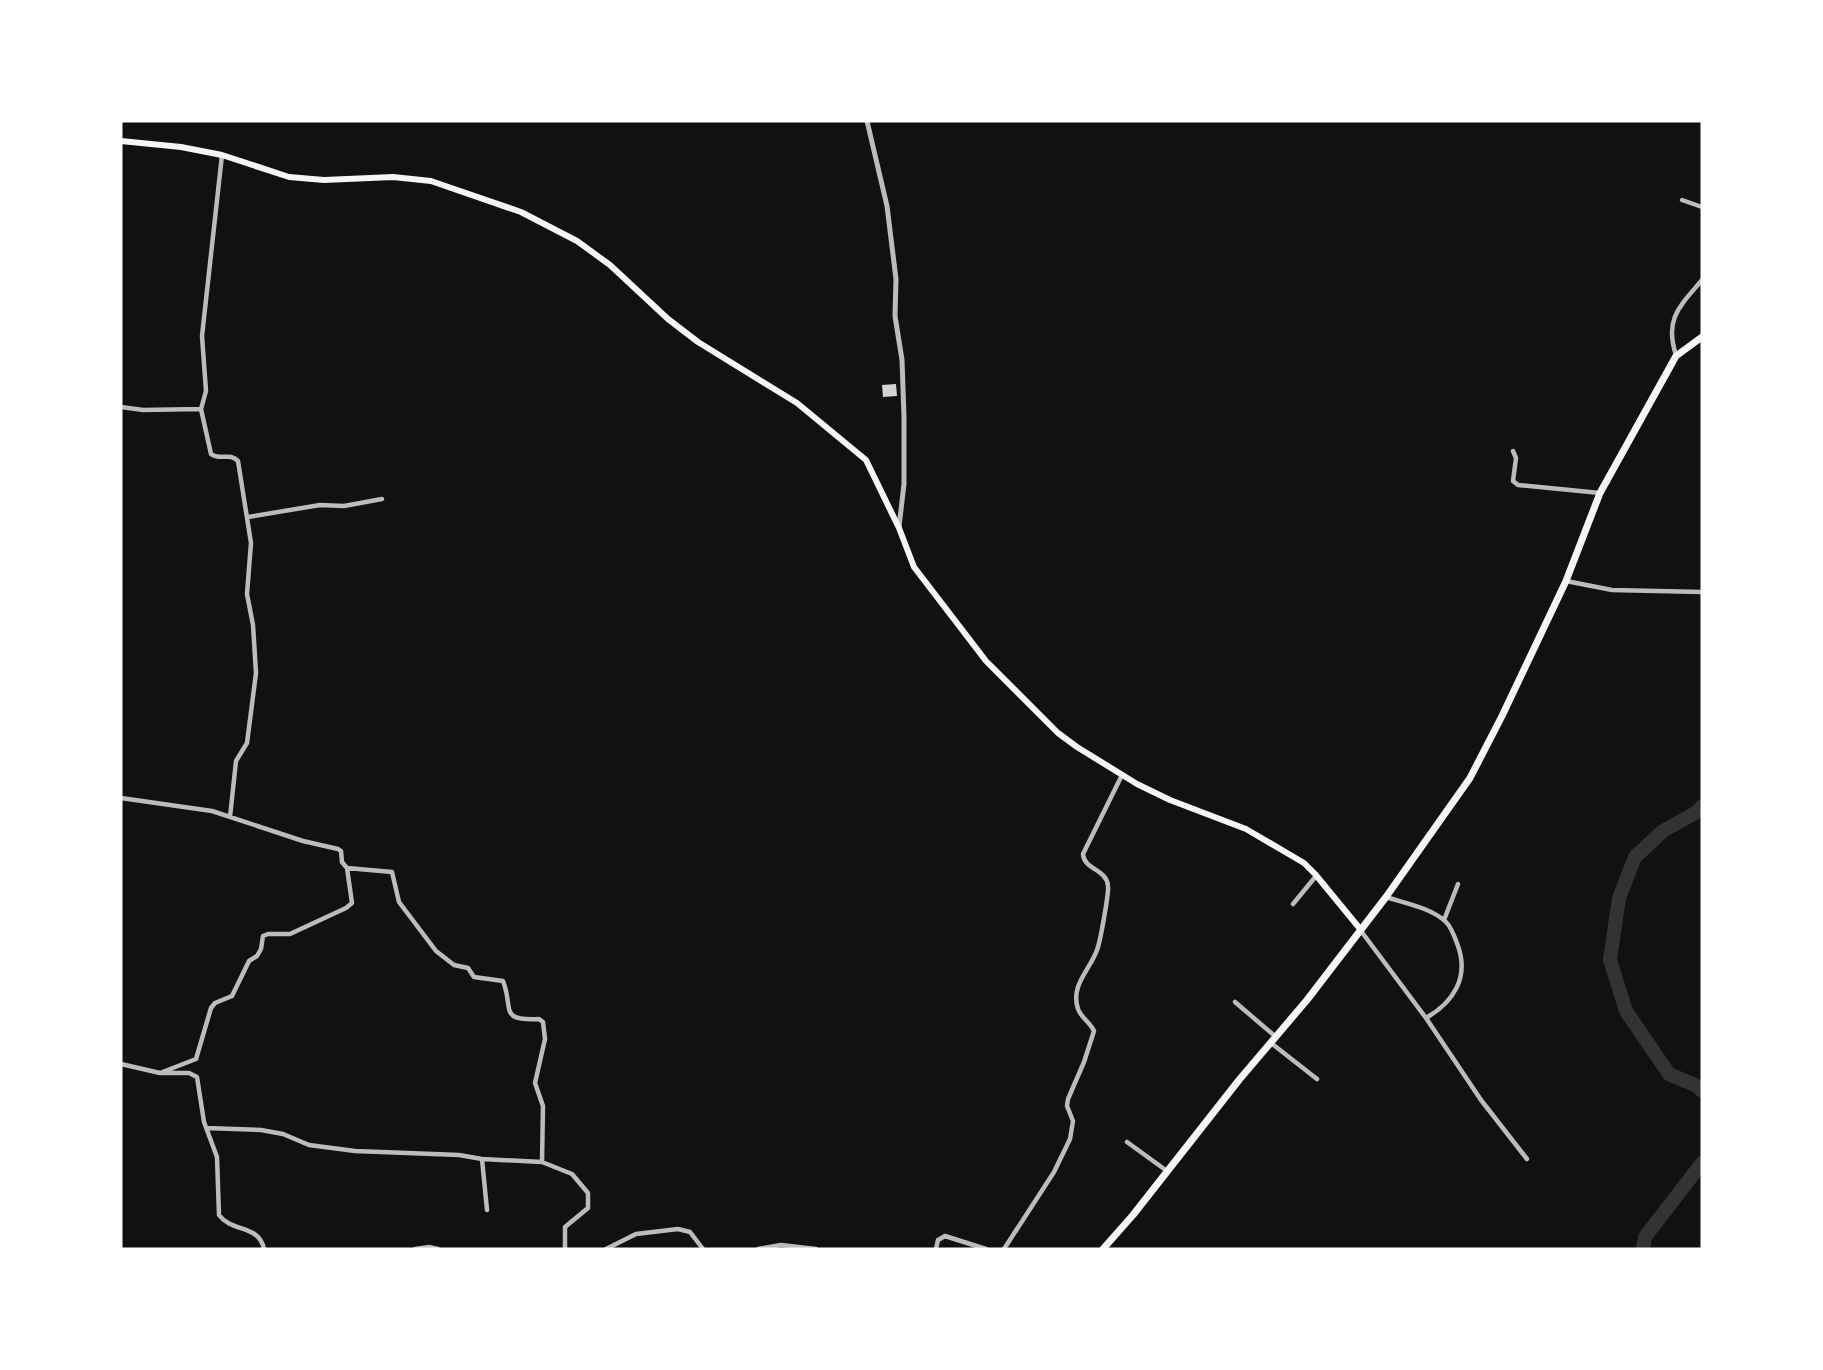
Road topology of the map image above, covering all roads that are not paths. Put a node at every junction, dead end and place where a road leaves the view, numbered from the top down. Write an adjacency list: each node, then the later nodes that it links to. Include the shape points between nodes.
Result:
1 (867, 121): 15 (street, via 887,206 896,279 904,417)
2 (121, 141): 3 (main road)
3 (222, 155): 10 (street, via 202,336 206,391); 15 (main road, via 289,177 431,181 537,219 610,265 698,342 797,403 860,454)
4 (1682, 200): 5 (street)
5 (1702, 207)
6 (1702, 280): 8 (street, via 1673,320)
7 (1702, 337): 8 (main road)
8 (1676, 356): 12 (main road)
9 (121, 407): 10 (street)
10 (201, 409): 14 (street, via 211,454 238,461)
11 (1513, 451): 12 (street, via 1513,481 1518,485)
12 (1600, 493): 16 (main road)
13 (382, 499): 14 (street)
14 (248, 517): 20 (street, via 247,594 256,673 247,743 236,761)
15 (899, 528): 18 (main road, via 914,567 986,661 1058,733)
16 (1566, 581): 17 (street, via 1612,590); 24 (main road, via 1470,778)
17 (1702, 592)
18 (1122, 775): 22 (main road, via 1170,800 1246,829 1304,863); 51 (street, via 1083,854 1108,887 1099,946 1082,974 1077,994 1078,1009 1094,1033 1068,1099 1073,1121 1070,1139)
19 (121, 798): 20 (street)
20 (230, 817): 21 (street, via 338,849)
21 (347, 868): 32 (street, via 352,903 290,934 263,936 261,949 249,961 232,996 211,1007 197,1059); 38 (street, via 392,872 399,902 440,955 468,968 474,977 502,980 514,1017 543,1022 545,1039 535,1083 543,1106)
22 (1316, 876): 25 (street); 27 (main road)
23 (1458, 884): 26 (street)
24 (1386, 897): 26 (street); 27 (main road)
25 (1293, 904)
26 (1444, 920): 29 (street, via 1460,951 1461,975 1447,1004)
27 (1361, 930): 29 (street); 30 (main road)
28 (1235, 1002): 30 (street)
29 (1426, 1018): 37 (street)
30 (1273, 1040): 33 (street); 39 (main road)
31 (121, 1064): 32 (street)
32 (160, 1073): 34 (street, via 197,1076)
33 (1317, 1079)
34 (206, 1128): 36 (street, via 261,1130 355,1151); 41 (street, via 217,1157 220,1218 253,1232)
35 (1127, 1142): 39 (street)
36 (482, 1159): 38 (street); 40 (street)
37 (1527, 1159)
38 (542, 1162): 44 (street, via 576,1177 590,1198 585,1212 565,1227)
39 (1167, 1171): 52 (main road)
40 (487, 1210)
41 (264, 1249)
42 (415, 1249): 43 (street)
43 (438, 1249)
44 (565, 1249)
45 (606, 1249): 46 (street, via 636,1234 678,1229 690,1232)
46 (702, 1249)
47 (758, 1249): 48 (street, via 781,1245)
48 (817, 1249)
49 (936, 1249): 50 (street, via 943,1236)
50 (986, 1249)
51 (1004, 1249)
52 (1104, 1249)

